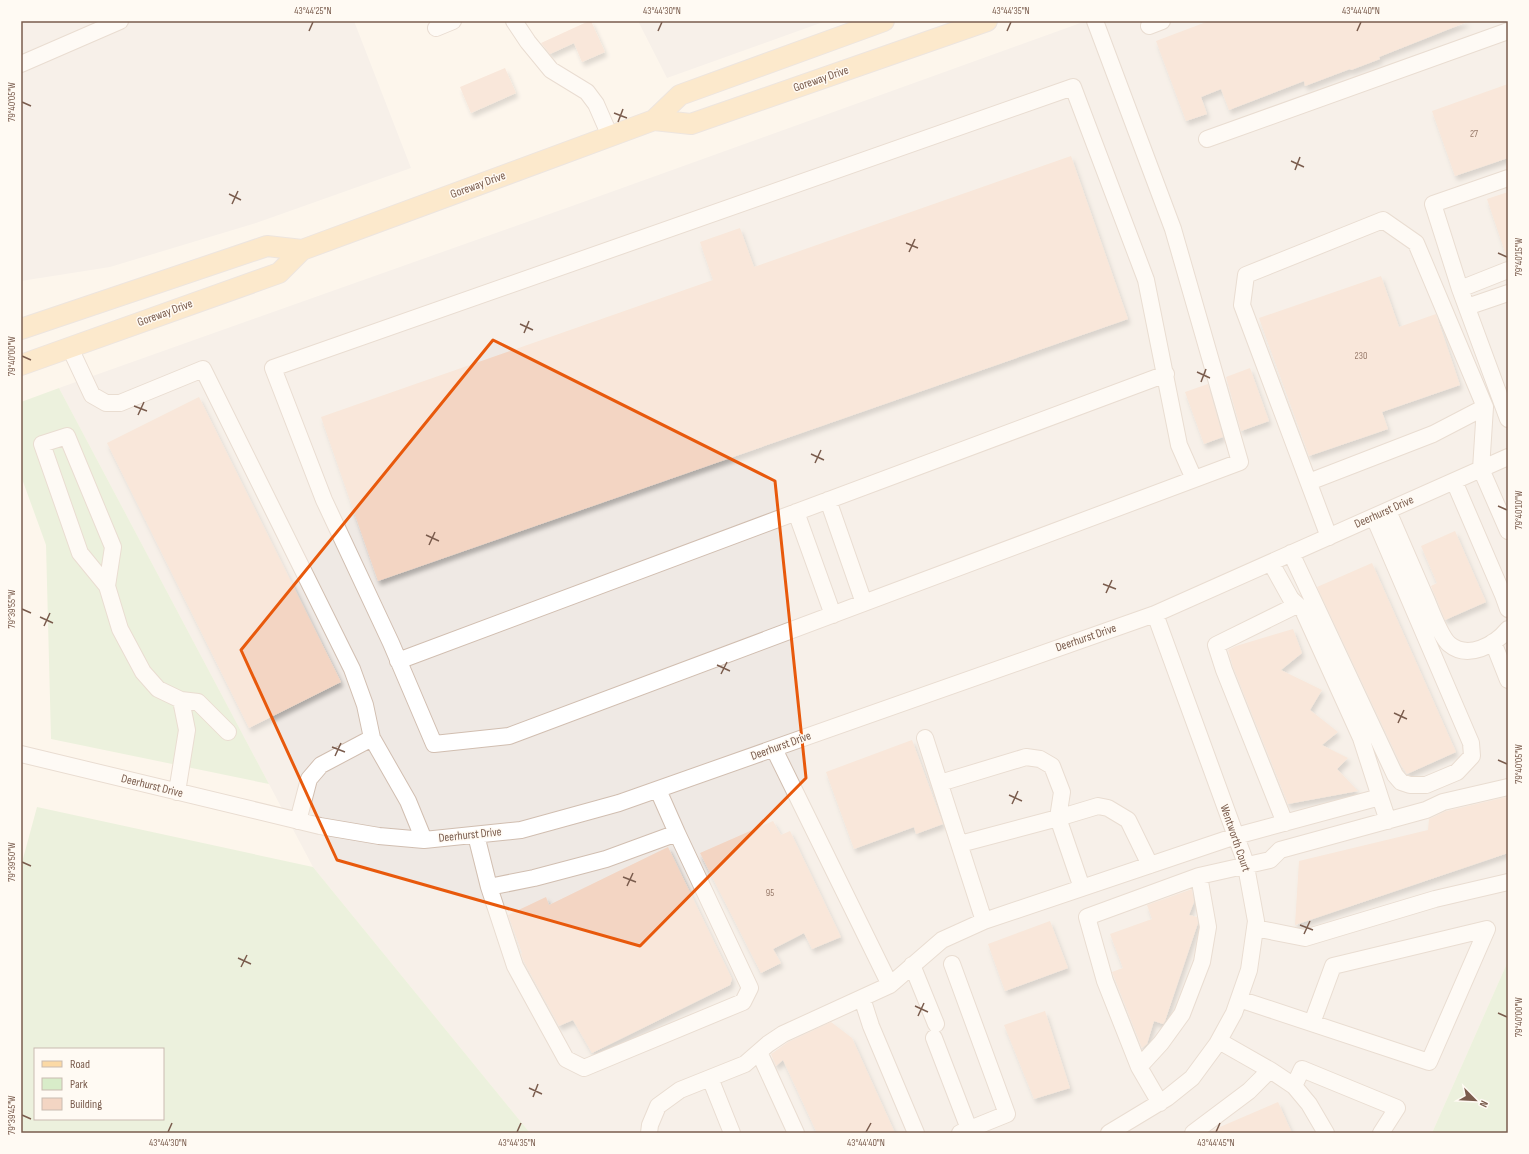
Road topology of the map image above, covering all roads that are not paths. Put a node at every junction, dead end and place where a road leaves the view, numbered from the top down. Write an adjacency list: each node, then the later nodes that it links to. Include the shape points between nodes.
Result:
1 (120, 21): 9 (street)
2 (453, 21): 7 (street)
3 (514, 21): 11 (street, via 551,70 587,92 596,104)
4 (884, 21): 10 (main road, Goreway Drive, via 680,95)
5 (987, 21): 10 (main road, Goreway Drive, via 691,124)
6 (1095, 21): 27 (street, via 1173,229 1240,462)
7 (436, 28)
8 (1508, 31): 12 (street)
9 (21, 64)
10 (654, 120): 11 (main road, Goreway Drive)
11 (610, 136): 14 (main road, Goreway Drive)
12 (1207, 139)
13 (1508, 178): 16 (street, via 1433,204)
14 (302, 250): 19 (main road, Goreway Drive, via 267,246); 20 (main road, Goreway Drive, via 279,273)
15 (1508, 270): 16 (street)
16 (1460, 289): 18 (street)
17 (1508, 293): 18 (street)
18 (1467, 307): 24 (street)
19 (21, 329)
20 (70, 348): 21 (main road, Goreway Drive); 50 (street, via 92,395 106,403 120,403 203,369 352,669 365,705)
21 (21, 365)
22 (1166, 374): 27 (street, via 1179,445); 30 (street); 46 (street, via 1146,280 1073,87 273,368 324,500)
23 (1485, 407): 26 (street); 29 (street, via 1433,434); 29 (street, via 1416,243 1383,220 1246,275 1242,305)
24 (1508, 419)
25 (1508, 457): 26 (street, Deerhurst Drive)
26 (1481, 469): 28 (street, Deerhurst Drive); 31 (street)
27 (1194, 479): 39 (street)
28 (1454, 481): 33 (street, Deerhurst Drive); 41 (street)
29 (1309, 482): 35 (street)
30 (828, 500): 32 (street); 39 (street)
31 (1504, 510): 34 (street)
32 (796, 512): 43 (street); 46 (street)
33 (1381, 514): 35 (street, Deerhurst Drive); 36 (street, via 1471,743 1472,756 1457,772 1426,785 1410,785 1401,782 1395,775); 45 (street, via 1449,644 1471,652)
34 (1508, 532)
35 (1329, 536): 36 (street, Deerhurst Drive)
36 (1292, 553): 37 (street, Deerhurst Drive)
37 (1271, 563): 40 (street); 42 (street, Deerhurst Drive)
38 (108, 586): 38 (street, via 112,547 67,436 42,444 80,553); 48 (street, via 120,629 143,672 158,689)
39 (864, 603): 43 (street)
40 (1297, 605): 58 (street, via 1303,610 1361,738); 62 (street, via 1216,645)
41 (1508, 609)
42 (1155, 614): 52 (street, Deerhurst Drive); 65 (street, Wentworth Court)
43 (833, 615): 46 (street, via 509,736 434,744)
44 (1508, 629): 45 (street, via 1502,637)
45 (1493, 642): 47 (street)
46 (398, 660)
47 (1508, 680)
48 (181, 700): 49 (street, via 198,702); 57 (street, via 187,730)
49 (228, 732)
50 (372, 738): 60 (street, via 321,765 309,779); 66 (street, via 408,801)
51 (925, 738): 54 (street)
52 (774, 749): 56 (street, Deerhurst Drive); 78 (street)
53 (21, 754): 57 (street, Deerhurst Drive)
54 (940, 782): 59 (street, via 1026,757 1040,759 1052,766 1062,792); 67 (street)
55 (1508, 787): 61 (street, via 1443,802 1426,810)
56 (658, 790): 63 (street, Deerhurst Drive, via 521,830); 64 (street)
57 (177, 792): 60 (street, Deerhurst Drive)
58 (1380, 797): 61 (street); 62 (street)
59 (1058, 818): 67 (street); 68 (street, via 1098,806 1108,808 1128,820); 73 (street)
60 (298, 821): 66 (street, Deerhurst Drive, via 379,836)
61 (1388, 821): 69 (street, via 1280,850 1270,860)
62 (1285, 823): 65 (street)
63 (476, 834): 66 (street, Deerhurst Drive); 72 (street)
64 (677, 834): 72 (street, via 606,859); 72 (street, via 750,988 743,1002 584,1068 566,1059 515,966)
65 (1236, 836): 68 (street); 69 (street, Wentworth Court)
66 (424, 840)
67 (960, 844): 74 (street)
68 (1150, 865): 73 (street)
69 (1246, 866): 70 (street); 75 (street, Wentworth Court)
70 (1199, 876): 84 (street, via 1208,927 1202,962 1182,1014); 84 (street, via 1087,917 1105,982)
71 (1508, 882): 75 (street, via 1435,899 1305,938)
72 (489, 887)
73 (1082, 888): 74 (street)
74 (984, 921): 77 (street, via 942,940)
75 (1255, 928): 80 (street, Wentworth Court, via 1249,970)
76 (952, 964): 89 (street, via 1007,1114)
77 (912, 965): 78 (street); 89 (street, via 935,1031)
78 (890, 985): 79 (street)
79 (862, 998): 83 (street, via 783,1034); 93 (street, via 871,1026)
80 (1239, 999): 81 (street); 82 (street, Wentworth Court)
81 (1312, 1023): 81 (street, via 1429,1062 1487,929 1333,966)
82 (1219, 1041): 85 (street); 88 (street, Wentworth Court, via 1192,1078)
83 (759, 1052): 86 (street, via 745,1064); 92 (street)
84 (1139, 1067): 88 (street)
85 (1270, 1070): 87 (street); 95 (street, via 1249,1091)
86 (710, 1078): 90 (street, via 680,1090 658,1106); 91 (street)
87 (1294, 1086): 96 (street, via 1309,1104); 97 (street, via 1302,1069 1397,1108)
88 (1160, 1103): 94 (street, Wentworth Court)
89 (964, 1131)
90 (649, 1133)
91 (732, 1133)
92 (796, 1133)
93 (916, 1133)
94 (1109, 1133)
95 (1193, 1133)
96 (1326, 1133)
97 (1381, 1133)

